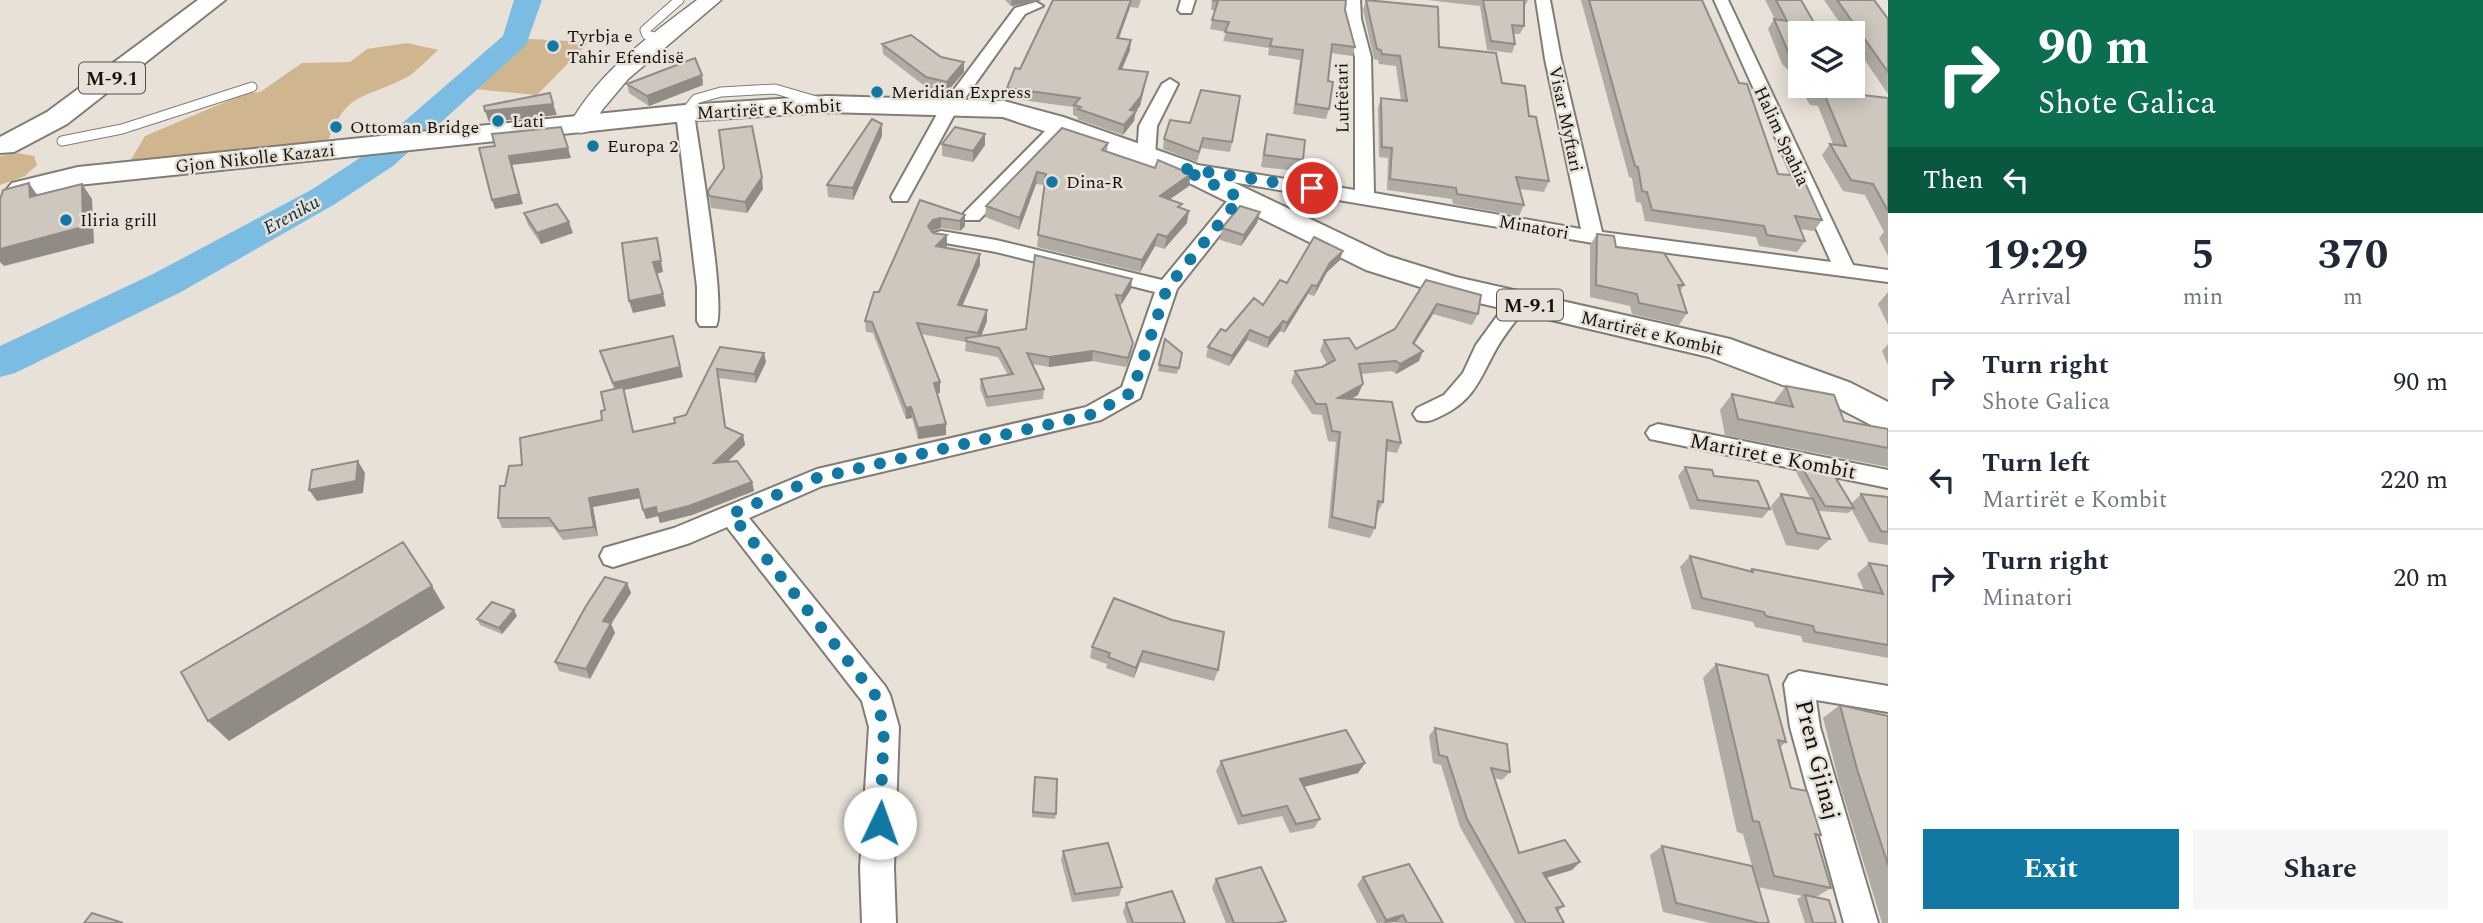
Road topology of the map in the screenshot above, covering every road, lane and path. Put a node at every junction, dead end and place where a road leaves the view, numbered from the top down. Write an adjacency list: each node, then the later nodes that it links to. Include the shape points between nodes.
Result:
1 (213, 0): 16 (main road, M-9.1, via 57,118)
2 (235, 0): 17 (main road, M-9.1, via 82,120)
3 (679, 0): 9 (lane, via 645,30)
4 (710, 0): 9 (main road)
5 (1353, 0): 23 (street, Luftëtari, via 1363,57)
6 (1543, 0): 27 (street, Visar Myftari)
7 (1721, 0): 28 (street, Halim Spahia)
8 (1036, 6): 12 (street, via 1020,11)
9 (661, 39): 14 (main road, via 602,91)
10 (1170, 84): 18 (street, via 1148,126)
11 (252, 87): 17 (lane)
12 (950, 107): 13 (main road, Martirët e Kombit / M-9.1, via 827,104); 15 (main road, Martirët e Kombit / M-9.1, via 1004,109); 22 (street)
13 (685, 113): 14 (main road, Martirët e Kombit / M-9.1); 32 (street, Martirët e Kombit)
14 (581, 126): 20 (main road, Gjon Nikolle Kazazi / M-9.1)
15 (1060, 126): 18 (main road, Martirët e Kombit / M-9.1); 25 (street)
16 (2, 147): 17 (main road, M-9.1, via 37,143)
17 (60, 148): 20 (main road, M-9.1, via 107,167); 21 (main road, M-9.1, via 60,161 53,171)
18 (1146, 156): 19 (main road, Martirët e Kombit / M-9.1)
19 (1181, 168): 23 (street, Minatori); 24 (main road, Martirët e Kombit / M-9.1)
20 (140, 170): 21 (main road, M-9.1, via 63,178)
21 (11, 192)
22 (900, 197)
23 (1364, 197): 27 (street, Minatori)
24 (1240, 198): 30 (street); 31 (main road, Martirët e Kombit / M-9.1, via 1377,263)
25 (972, 216)
26 (942, 237): 30 (street)
27 (1593, 237): 28 (street, Minatori)
28 (1845, 271): 29 (street, Minatori)
29 (1888, 276)
30 (1167, 288): 37 (street, via 1132,392 1093,414 817,478)
31 (1518, 302): 33 (street, via 1484,350 1473,376 1452,401); 34 (main road, Martirët e Kombit / M-9.1, via 1718,347 1838,391)
32 (709, 321)
33 (1425, 414)
34 (1888, 418)
35 (1658, 433): 36 (street, Martiret e Kombit)
36 (1888, 479)
37 (731, 514): 38 (street, via 681,536); 40 (street, via 875,695 884,727)
38 (613, 556)
39 (1888, 699): 41 (street, Pren Gjinaj, via 1800,684 1805,727)
40 (879, 923)
41 (1861, 923)

